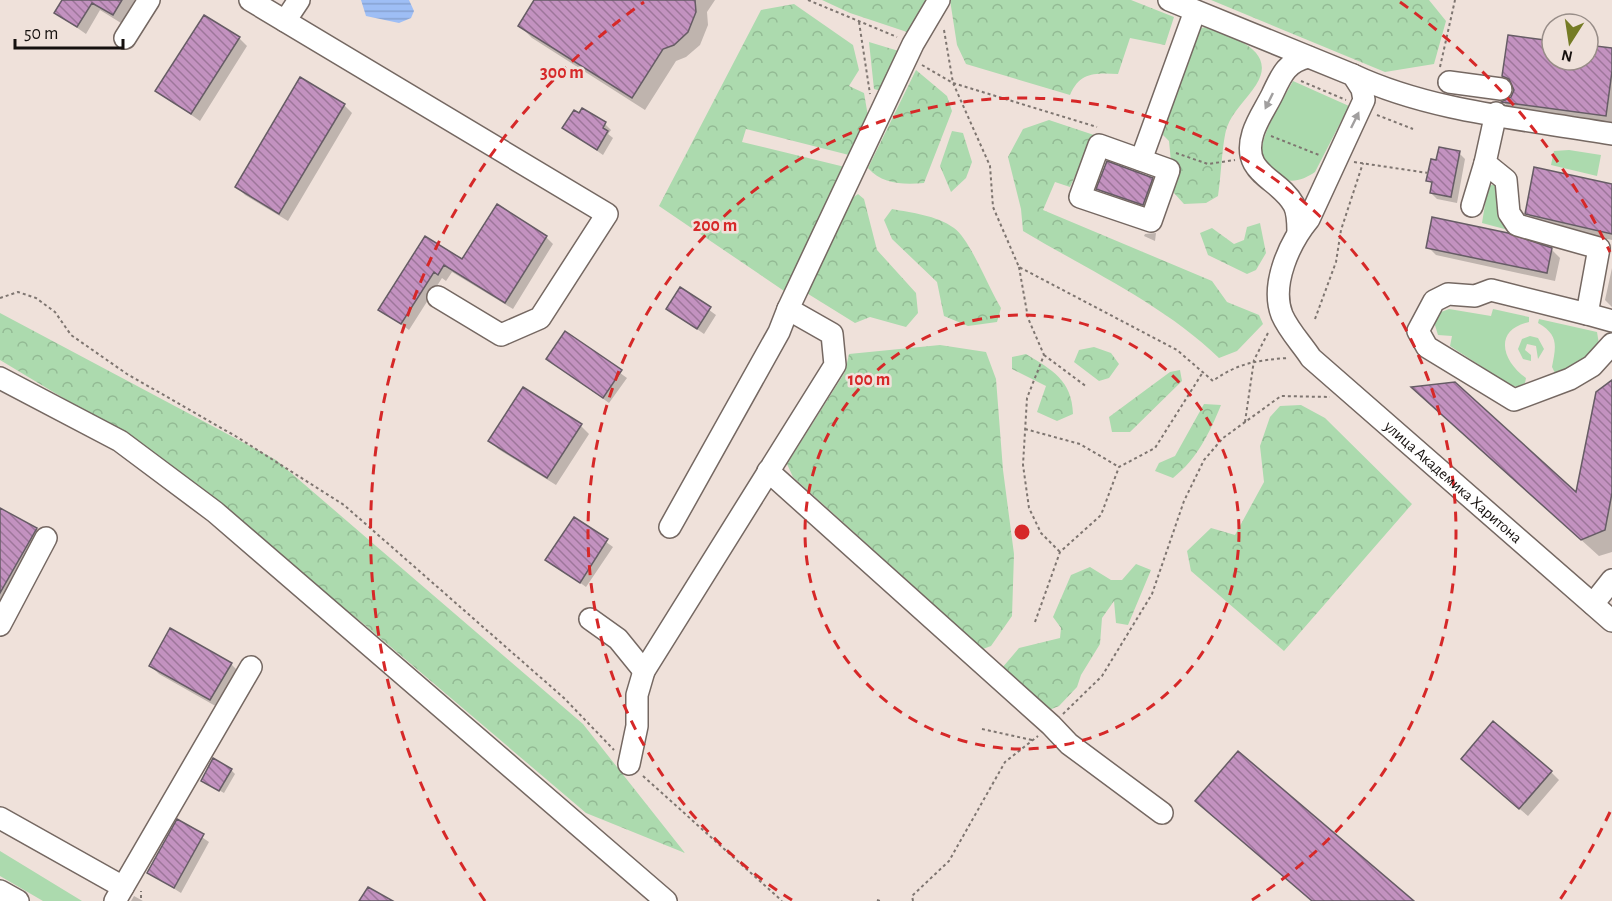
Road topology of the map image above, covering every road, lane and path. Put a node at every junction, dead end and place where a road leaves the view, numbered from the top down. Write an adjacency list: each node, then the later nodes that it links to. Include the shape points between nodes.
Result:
1 (148, 0): 12 (street)
2 (250, 0): 9 (street)
3 (298, 0): 9 (street)
4 (808, 0): 11 (path)
5 (939, 0): 14 (street)
6 (1169, 0): 8 (street)
7 (1455, 0): 18 (path)
8 (1195, 11): 13 (street); 29 (street)
9 (285, 21): 39 (street, via 607,214 540,318 501,335)
10 (942, 21): 19 (path)
11 (859, 22): 14 (path); 24 (path)
12 (125, 38)
13 (1276, 45): 15 (street); 16 (street)
14 (910, 50): 19 (path); 24 (street)
15 (1308, 57): 16 (street, via 1295,62); 17 (street)
16 (1290, 74): 21 (path); 26 (street, one-way to 26)
17 (1353, 75): 23 (street, via 1382,88 1444,105); 33 (street, улица Академика Харитона, one-way to 17, via 1364,100)
18 (1444, 78): 20 (street)
19 (953, 83): 25 (path); 38 (path, via 990,166 993,207)
20 (1500, 89)
21 (1351, 102)
22 (1370, 112): 27 (path)
23 (1496, 113): 28 (street); 32 (street)
24 (875, 124): 41 (street)
25 (1101, 129)
26 (1255, 129): 30 (street); 33 (path)
27 (1413, 129)
28 (1612, 134)
29 (1144, 151): 30 (path, via 1208,164)
30 (1252, 157): 35 (street, via 1263,176)
31 (1363, 163): 33 (path); 34 (path); 43 (path, via 1341,230 1336,262)
32 (1485, 163): 36 (street); 42 (street, via 1506,180 1509,213 1517,225 1599,248)
33 (1332, 165): 35 (street, via 1320,181 1303,188); 37 (street, улица Академика Харитона, via 1309,219)
34 (1428, 173)
35 (1279, 188): 37 (street, via 1295,207)
36 (1472, 206)
37 (1298, 232): 47 (street, улица Академика Харитона, via 1283,271 1279,301)
38 (1019, 267): 48 (path, via 1029,318); 50 (path, via 1177,350)
39 (438, 297)
40 (0, 298): 71 (path, via 18,292 36,298 55,312 71,335 127,374 344,505 564,698)
41 (788, 309): 57 (street, via 832,334 835,365); 58 (street, via 779,332)
42 (1587, 314): 44 (street); 46 (street, via 1491,290 1474,296 1448,294 1434,301 1418,331 1427,347 1514,400 1570,379 1592,366)
43 (1315, 319)
44 (1612, 321)
45 (1274, 324): 49 (path)
46 (1612, 344)
47 (1298, 347): 49 (path); 61 (street, улица Академика Харитона)
48 (1044, 355): 52 (path); 55 (path, via 1027,398)
49 (1254, 360): 50 (path, via 1231,368 1213,381); 54 (path)
50 (1203, 372): 56 (path, via 1155,448)
51 (0, 378): 77 (street, via 120,441 215,512)
52 (1087, 387)
53 (1334, 397): 54 (path, via 1281,396)
54 (1245, 422): 68 (path, via 1223,438 1204,460 1184,501 1152,594 1102,676)
55 (1025, 429): 56 (path, via 1080,444); 60 (path, via 1023,465 1029,508 1041,532)
56 (1119, 467): 60 (path, via 1101,515)
57 (768, 471): 67 (street); 68 (street)
58 (670, 527)
59 (46, 538): 65 (street)
60 (1060, 552): 64 (path)
61 (1604, 595): 63 (street, улица Академика Харитона)
62 (590, 619): 67 (street, via 618,639)
63 (1612, 621)
64 (1035, 622)
65 (0, 625)
66 (251, 668): 75 (street)
67 (644, 671): 71 (street, via 637,695 637,726)
68 (1051, 725): 70 (path); 72 (street, via 1069,744)
69 (982, 729): 70 (path)
70 (1033, 740): 79 (path, via 1005,762 949,861 912,896)
71 (629, 764): 78 (path)
72 (1162, 813)
73 (0, 818): 75 (street)
74 (0, 891): 76 (street)
75 (119, 894)
76 (18, 901)
77 (666, 901)
78 (782, 901)
79 (913, 901)

